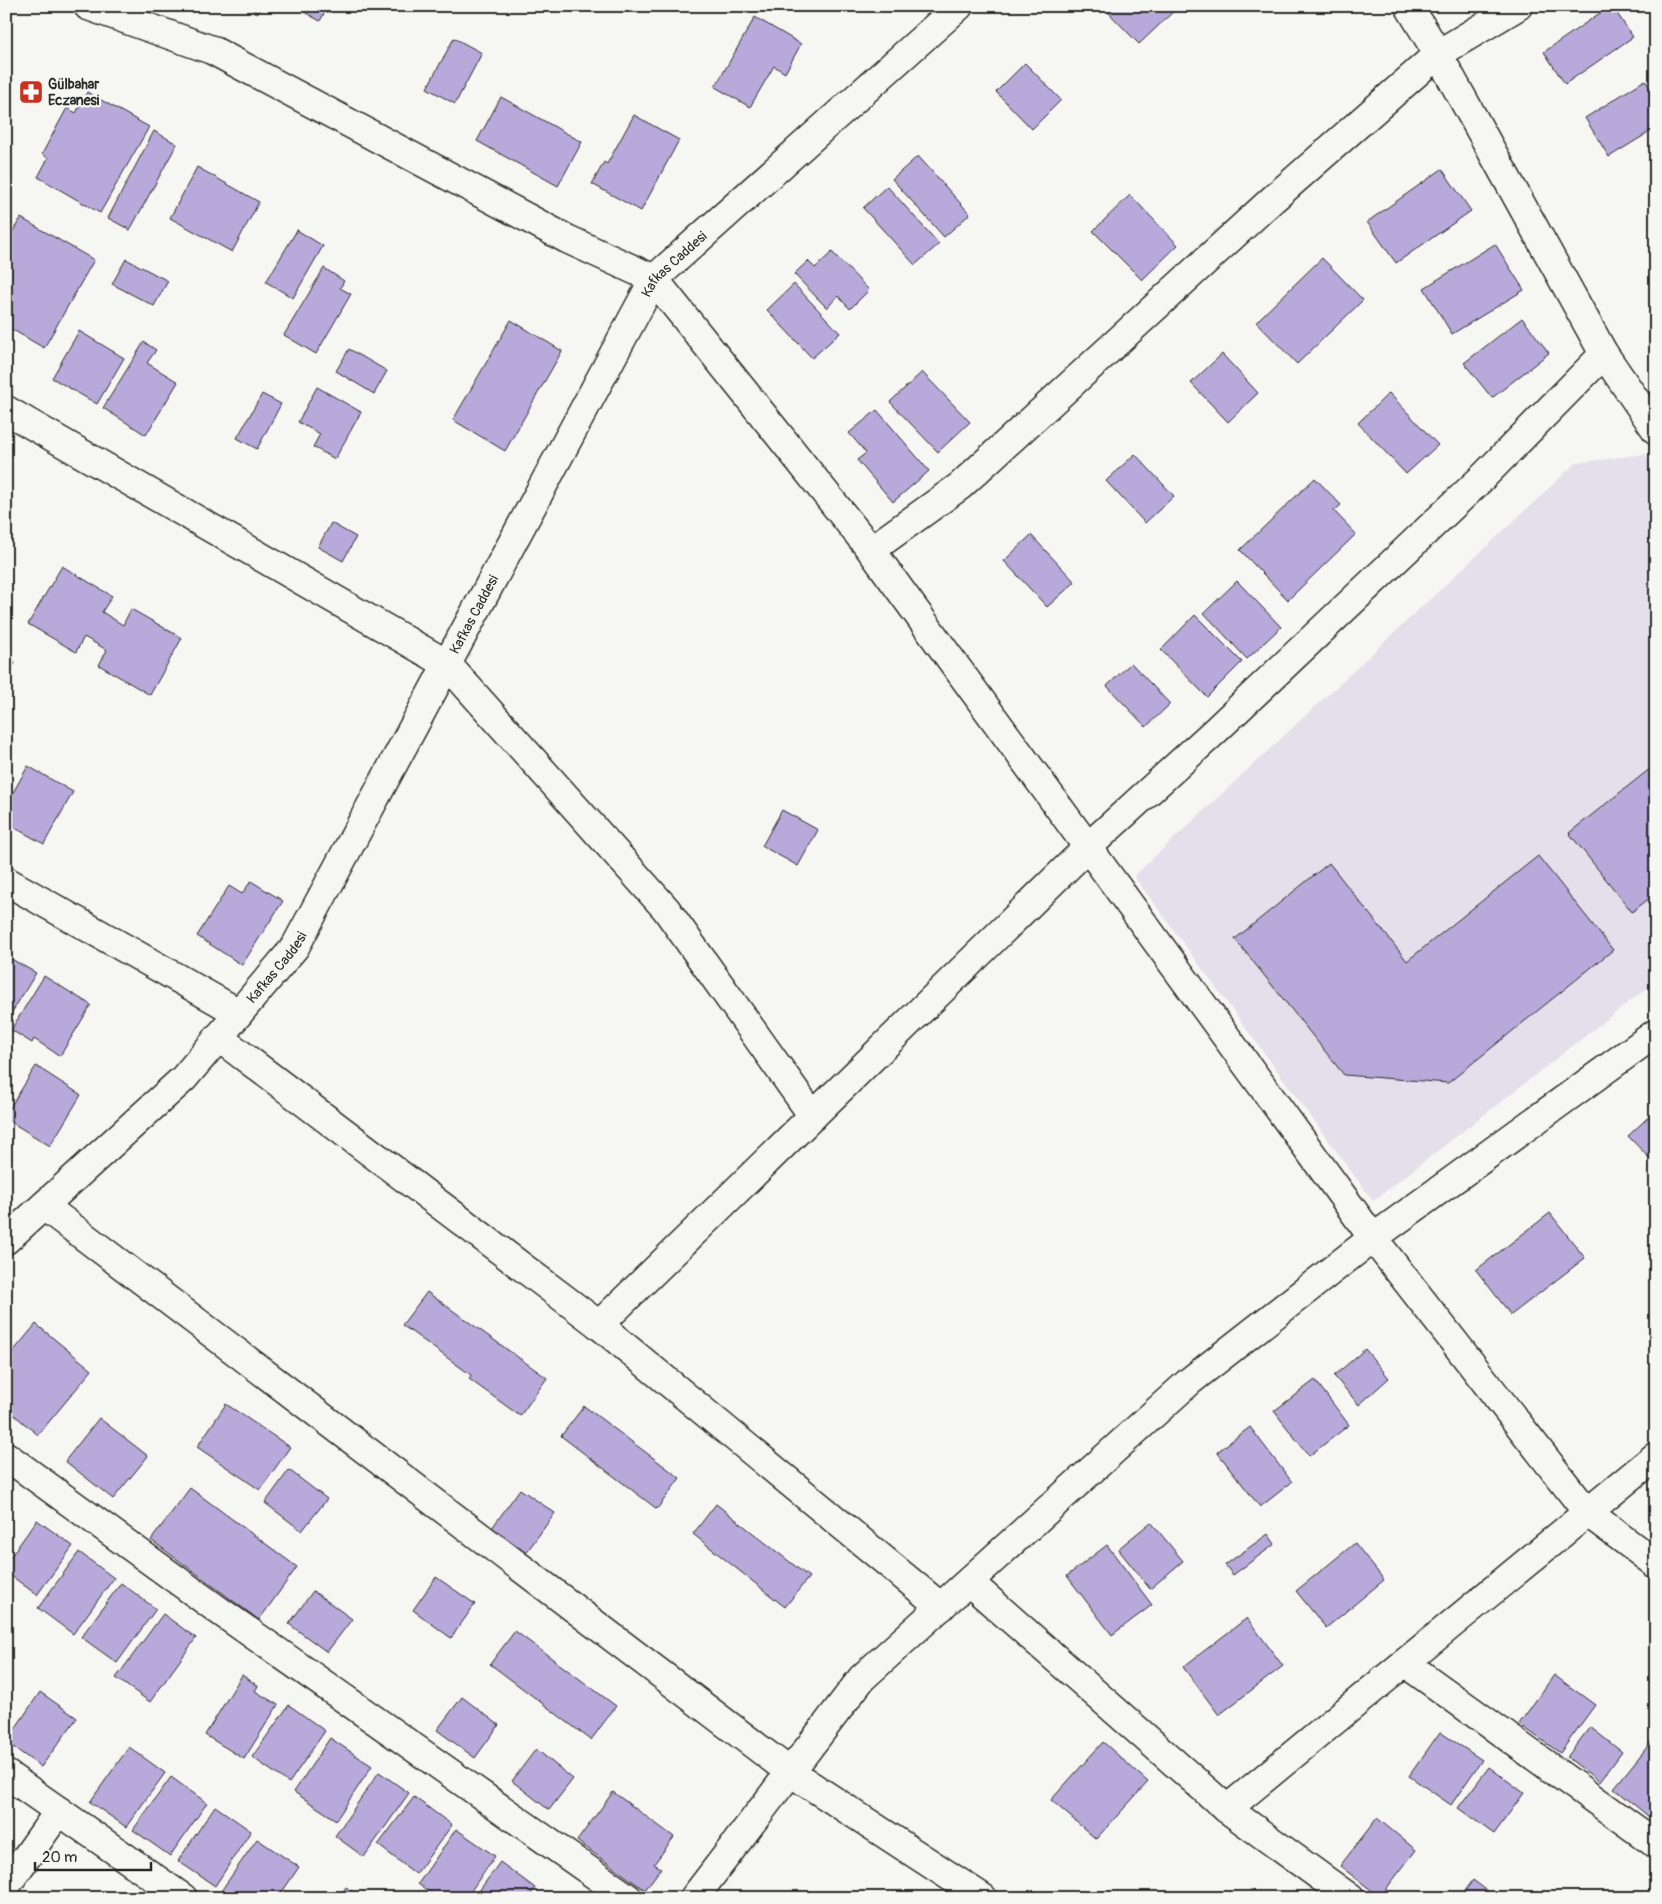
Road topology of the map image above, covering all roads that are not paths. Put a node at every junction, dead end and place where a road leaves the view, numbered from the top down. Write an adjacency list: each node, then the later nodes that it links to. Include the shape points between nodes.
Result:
1 (88, 6): 6 (street, via 212,50 567,239)
2 (1409, 6): 5 (street)
3 (1518, 6): 5 (street)
4 (956, 7): 6 (street, Kafkas Caddesi)
5 (1438, 54): 7 (street); 10 (street, via 1272,200 960,486)
6 (654, 279): 10 (street); 11 (street, Kafkas Caddesi)
7 (1604, 354): 9 (street); 12 (street, via 1480,480)
8 (6, 410): 11 (street)
9 (1656, 430)
10 (871, 550): 12 (street)
11 (447, 664): 14 (street, Kafkas Caddesi, via 295,947); 17 (street, via 666,910)
12 (1088, 847): 17 (street); 19 (street)
13 (6, 882): 14 (street)
14 (239, 1013): 16 (street, Kafkas Caddesi)
15 (1656, 1033): 19 (street)
16 (218, 1037): 18 (street, Kafkas Caddesi, via 184,1078); 21 (street)
17 (813, 1116): 21 (street)
18 (44, 1206): 20 (street, Kafkas Caddesi); 29 (street)
19 (1373, 1238): 24 (street); 26 (street, via 1190,1381)
20 (6, 1240)
21 (600, 1324): 27 (street)
22 (6, 1456): 36 (street, via 221,1612)
23 (1656, 1456): 24 (street)
24 (1586, 1512): 25 (street); 28 (street)
25 (1656, 1564)
26 (969, 1582): 27 (street); 31 (street)
27 (941, 1607): 29 (street, via 862,1678)
28 (1405, 1663): 31 (street); 33 (street)
29 (790, 1772): 37 (street); 38 (street)
30 (6, 1774): 32 (street)
31 (1227, 1809): 39 (street)
32 (59, 1811): 34 (street); 35 (street)
33 (1656, 1844)
34 (6, 1886)
35 (183, 1898)
36 (628, 1898)
37 (694, 1898)
38 (983, 1898)
39 (1350, 1898)

